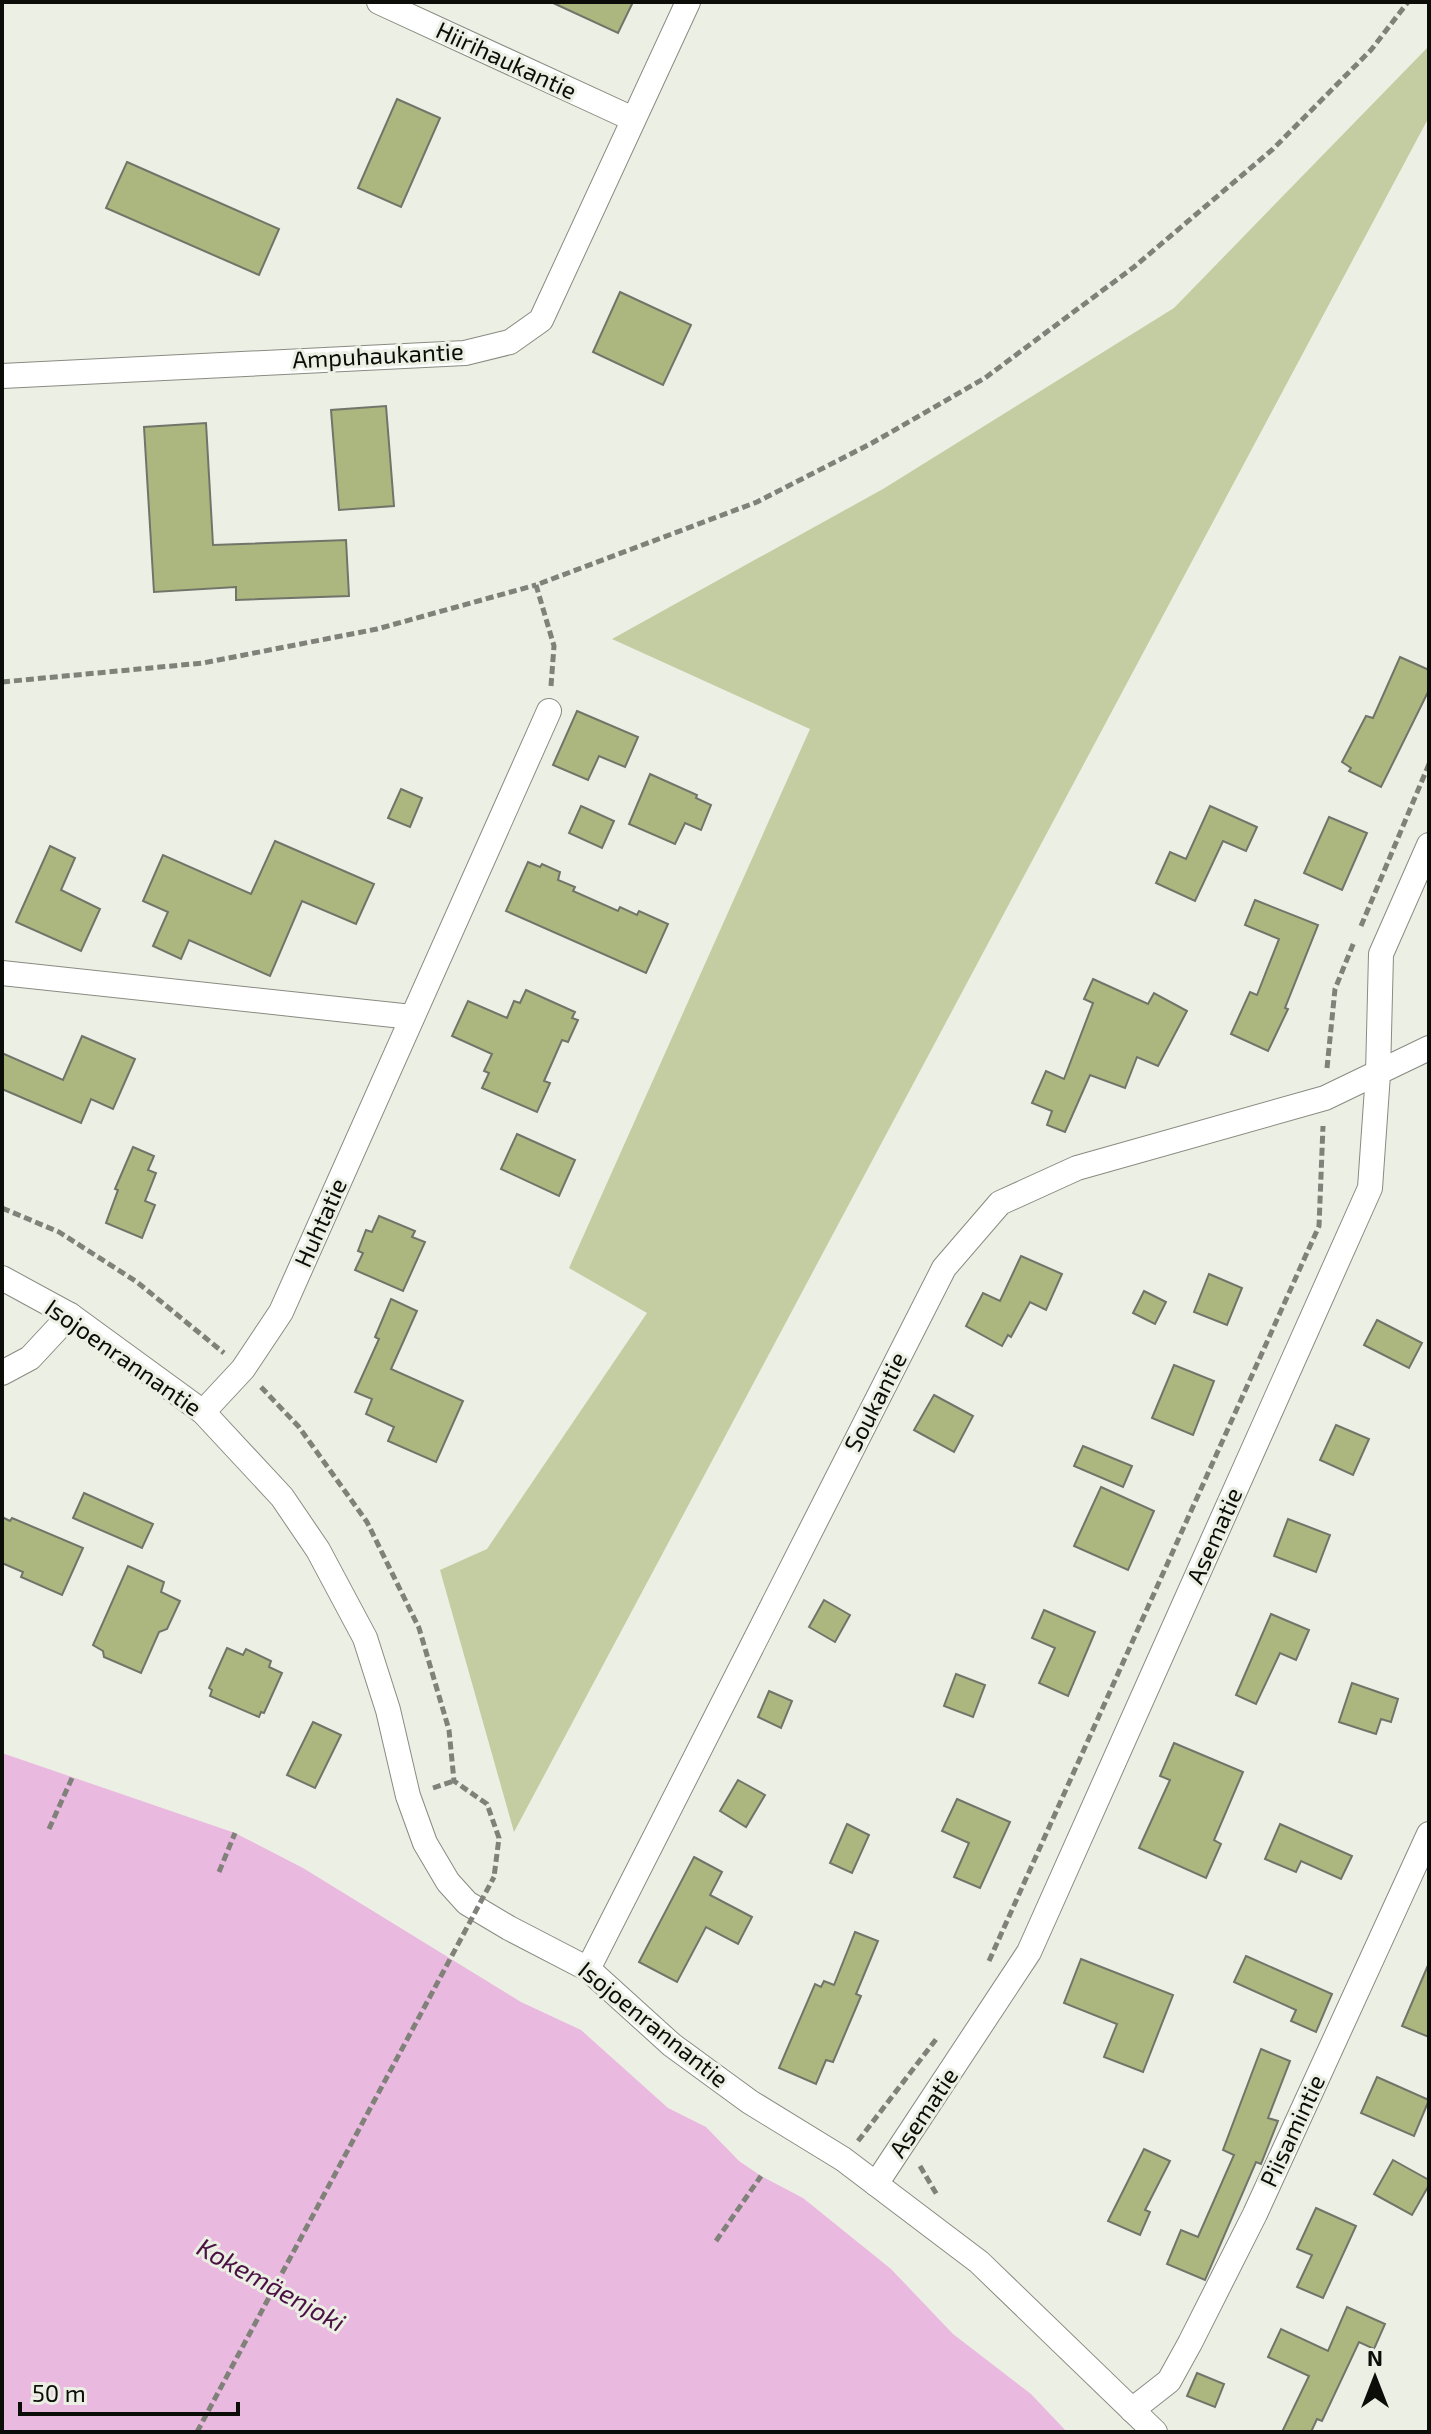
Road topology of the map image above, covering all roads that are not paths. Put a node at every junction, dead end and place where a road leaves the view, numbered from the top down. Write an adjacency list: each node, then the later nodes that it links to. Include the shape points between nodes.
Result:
1 (379, 2): 3 (street, Hiirihaukantie)
2 (688, 2): 3 (street, Ampuhaukantie)
3 (633, 119): 4 (street, Ampuhaukantie, via 541,320 510,342 465,353)
4 (2, 376)
5 (549, 711): 8 (street, Huhtatie)
6 (1429, 845): 10 (street, Asematie, via 1381,954)
7 (2, 973): 8 (street)
8 (412, 1017): 14 (street, Huhtatie, via 281,1312 243,1369)
9 (1429, 1048): 10 (street, Soukantie)
10 (1378, 1074): 16 (street, Soukantie, via 1325,1098 1077,1168 1000,1203 944,1268); 17 (street, Asematie, via 1370,1188 1029,1952)
11 (2, 1278): 12 (street, Isojoenrannantie)
12 (70, 1315): 13 (street, via 30,1358); 14 (street, Isojoenrannantie)
13 (2, 1373)
14 (203, 1412): 16 (street, Isojoenrannantie, via 282,1497 318,1550 365,1638 408,1796 425,1843 448,1882 467,1903)
15 (1429, 1834): 18 (street, Piisamintie, via 1255,2214 1190,2343 1169,2381)
16 (588, 1969): 17 (street, Isojoenrannantie, via 672,2045)
17 (876, 2184): 18 (street, Isojoenrannantie, via 979,2262)
18 (1132, 2410): 19 (street, Isojoenrannantie)
19 (1155, 2432)

